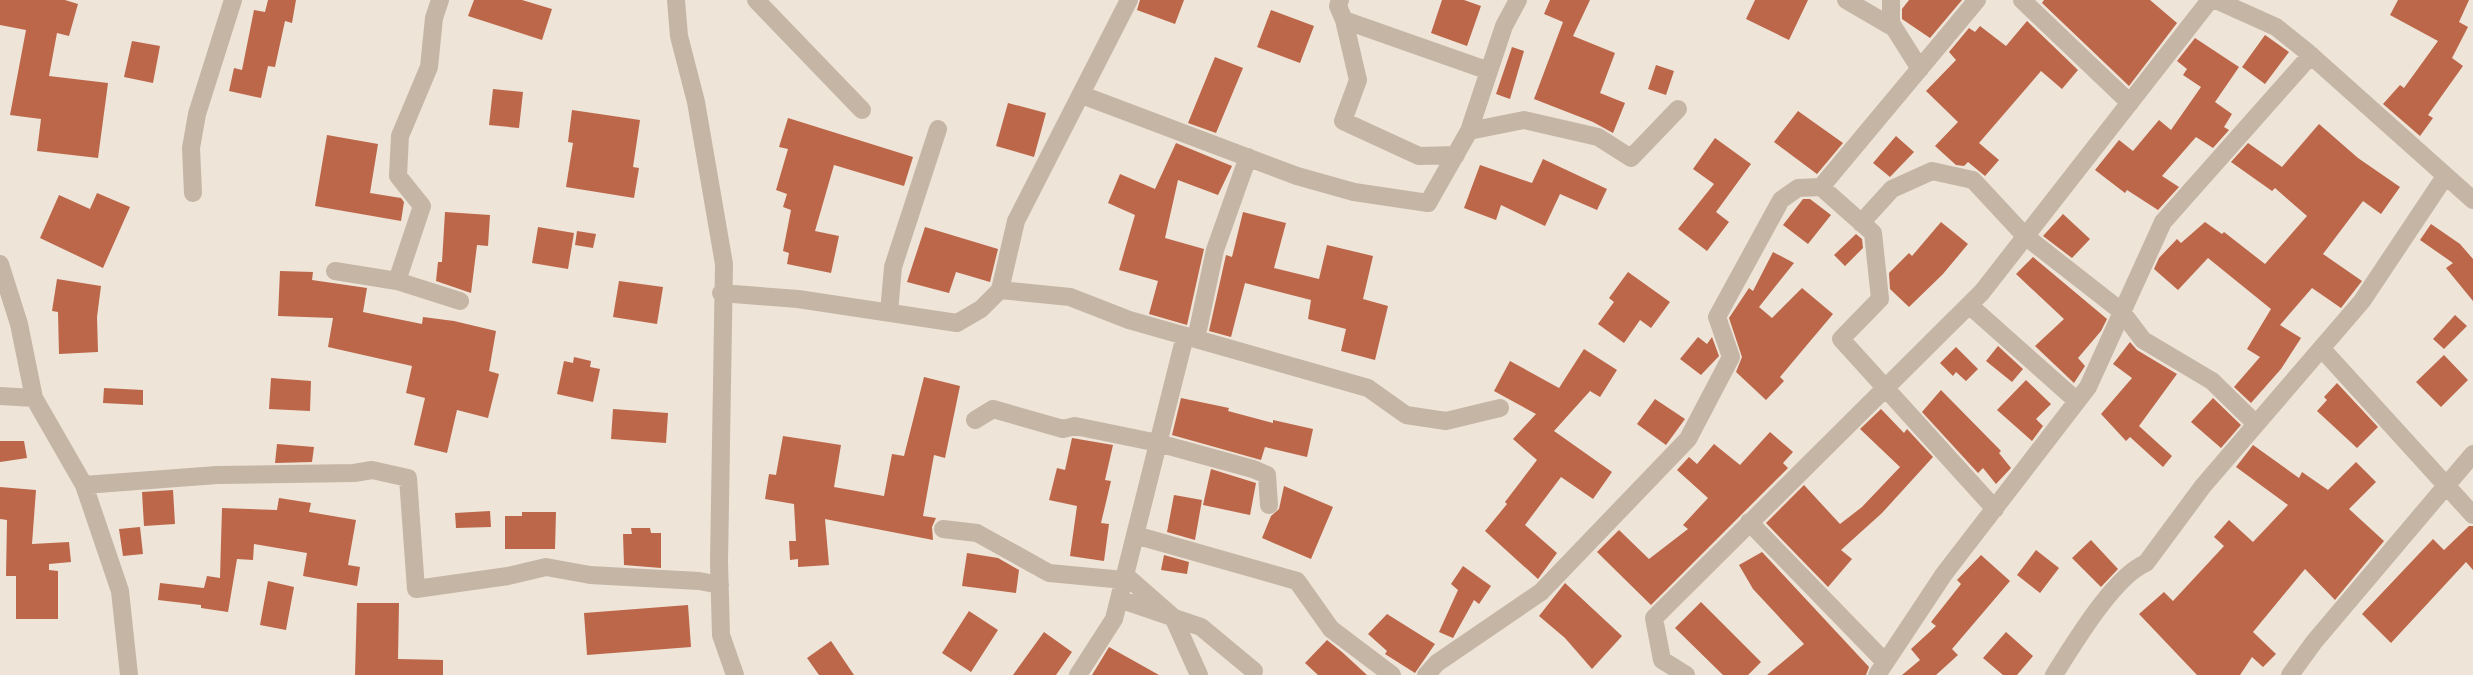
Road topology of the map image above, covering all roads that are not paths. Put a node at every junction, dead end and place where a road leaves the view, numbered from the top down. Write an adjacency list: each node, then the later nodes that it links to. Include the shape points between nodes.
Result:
1 (233, 0): 29 (street, via 197,114 191,148)
2 (440, 0): 35 (street, via 429,67 400,136 398,176 422,206)
3 (676, 0): 37 (street, via 724,264)
4 (756, 0): 22 (street)
5 (1129, 0): 19 (street)
6 (1340, 0): 14 (street)
7 (1518, 0): 18 (street)
8 (1846, 0): 15 (street)
9 (1891, 0): 15 (street)
10 (1977, 0): 17 (street)
11 (2022, 0): 20 (street)
12 (2210, 0): 20 (street)
13 (2216, 0): 16 (street, via 2276,27)
14 (1344, 20): 18 (street); 25 (street, via 1358,80 1343,121 1419,156)
15 (1894, 28): 17 (street)
16 (2311, 55): 27 (street); 40 (street, via 2163,222)
17 (1920, 69): 28 (street)
18 (1489, 71): 24 (street)
19 (1082, 95): 26 (street); 36 (street, via 1016,220)
20 (2130, 103): 32 (street)
21 (1678, 109): 24 (street, via 1631,158 1598,137 1524,120)
22 (862, 110)
23 (938, 129): 41 (street, via 893,267)
24 (1469, 131): 25 (street)
25 (1456, 155): 26 (street, via 1428,203 1354,192)
26 (1248, 157): 42 (street)
27 (2444, 178): 30 (street); 43 (street, via 2362,301)
28 (1821, 187): 31 (street); 72 (street, via 1798,188 1782,200 1717,317 1731,357 1688,439 1541,592)
29 (193, 193)
30 (2473, 200)
31 (1861, 223): 32 (street, via 1892,189 1932,171 1973,180); 44 (street, via 1873,233 1880,299 1841,339)
32 (2025, 236): 39 (street); 40 (street)
33 (0, 264): 46 (street, via 19,324)
34 (335, 271): 35 (street)
35 (397, 281): 38 (street)
36 (1000, 290): 41 (street, via 981,309 957,323); 42 (street, via 1070,298)
37 (721, 293): 41 (street); 62 (street)
38 (460, 301)
39 (1969, 305): 44 (street); 47 (street)
40 (2121, 311): 47 (street, via 2088,387); 50 (street, via 2143,341 2212,381)
41 (889, 312)
42 (1191, 337): 48 (street, via 1368,388 1406,415 1446,421); 51 (street)
43 (2322, 349): 50 (street); 54 (street)
44 (1885, 387): 56 (street); 58 (street)
45 (0, 396): 46 (street)
46 (34, 398): 53 (street)
47 (2077, 401): 56 (street)
48 (1500, 408)
49 (975, 420): 51 (street, via 993,409 1063,429 1075,426)
50 (2256, 424): 74 (street, via 2146,563 2133,568 2082,630)
51 (1158, 443): 55 (street, via 1267,475); 60 (street)
52 (2473, 454): 54 (street)
53 (84, 485): 62 (street, via 372,470 408,478 416,589 546,566 590,575); 67 (street, via 120,591)
54 (2444, 486): 57 (street); 75 (street)
55 (1269, 505)
56 (1995, 509): 65 (street, via 1944,574)
57 (2473, 515)
58 (1749, 522): 65 (street); 73 (street, via 1654,618 1662,660)
59 (943, 529): 61 (street, via 977,533 1049,573)
60 (1135, 535): 61 (street); 71 (street, via 1297,581 1331,629)
61 (1125, 578): 63 (street); 64 (street)
62 (720, 585): 68 (street, via 721,635)
63 (1119, 599): 64 (street); 69 (street, via 1114,619)
64 (1173, 617): 66 (street, via 1201,627); 70 (street)
65 (1881, 669)
66 (1254, 671)
67 (128, 675)
68 (735, 675)
69 (1078, 675)
70 (1199, 675)
71 (1392, 675)
72 (1426, 675)
73 (1686, 675)
74 (2054, 675)
75 (2290, 675)

